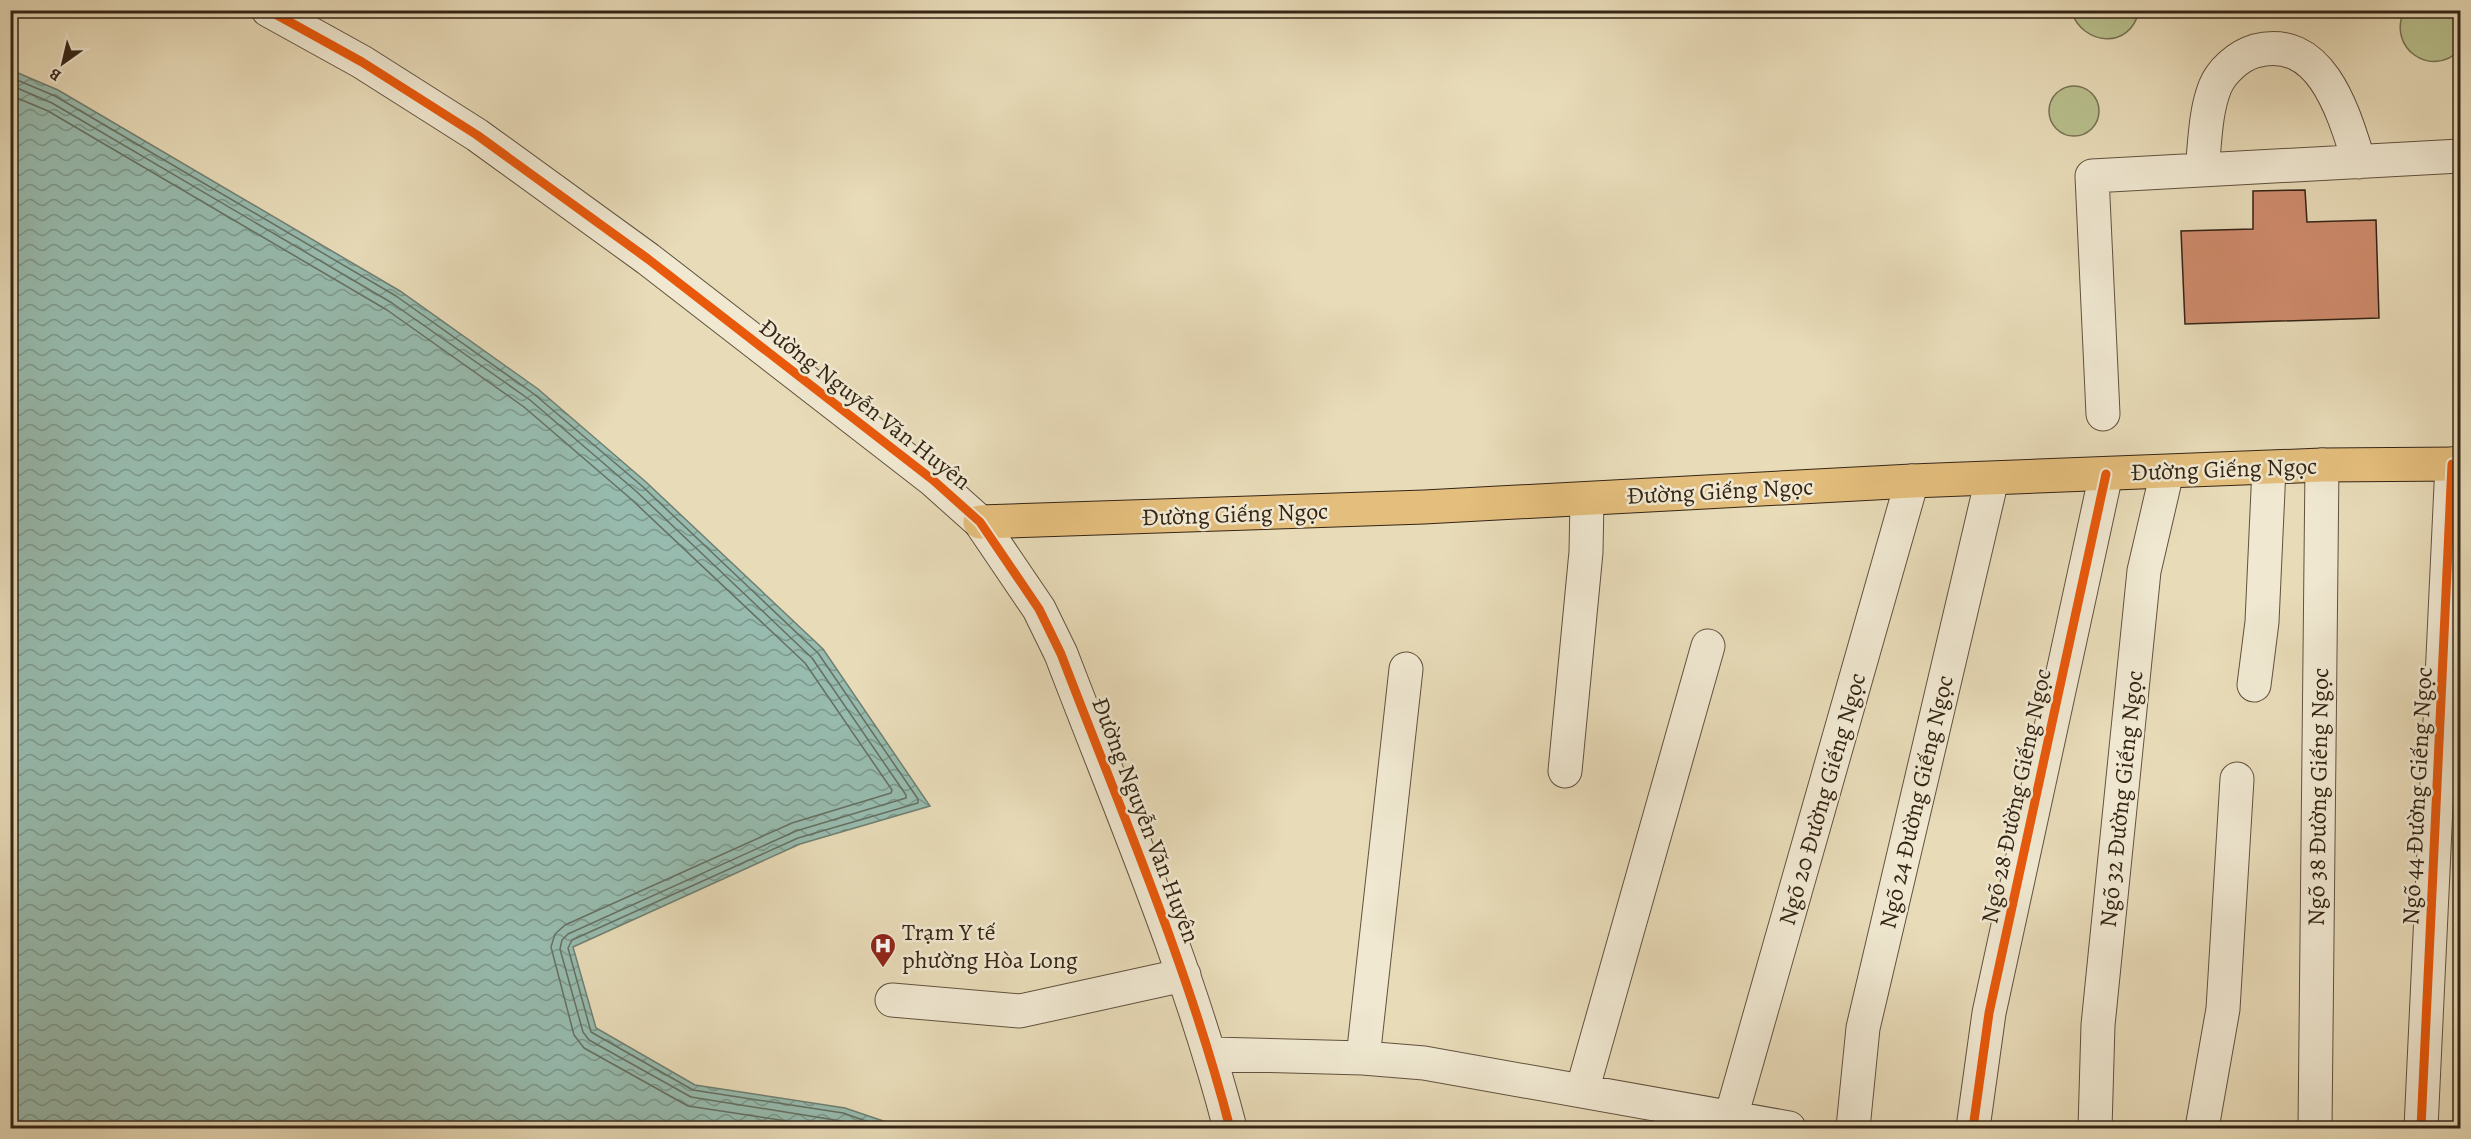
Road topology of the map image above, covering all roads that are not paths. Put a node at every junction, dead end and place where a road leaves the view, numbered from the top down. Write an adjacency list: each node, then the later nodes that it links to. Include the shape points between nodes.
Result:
1 (268, 10): 14 (street, Đường Nguyễn Văn Huyên, via 362,62 486,141 648,258 933,480)
2 (2460, 156): 3 (street)
3 (2359, 162): 4 (street); 4 (street, via 2330,85 2316,67 2294,53 2271,48 2237,60 2215,86)
4 (2202, 170): 5 (street, via 2092,176)
5 (2103, 414)
6 (2456, 464): 7 (main road, Đường Giếng Ngọc); 33 (street, Ngõ 44 Đường Giếng Ngọc)
7 (2322, 465): 8 (main road, Đường Giếng Ngọc); 32 (street, Ngõ 38 Đường Giếng Ngọc)
8 (2270, 468): 9 (main road, Đường Giếng Ngọc); 17 (street, via 2262,622)
9 (2167, 472): 10 (main road, Đường Giếng Ngọc); 30 (street, Ngõ 32 Đường Giếng Ngọc, via 2144,571 2098,1025)
10 (2106, 474): 11 (main road, Đường Giếng Ngọc); 29 (street, Ngõ 28 Đường Giếng Ngọc, via 1989,1013)
11 (1992, 479): 12 (main road, Đường Giếng Ngọc); 28 (street, Ngõ 24 Đường Giếng Ngọc, via 1863,1028)
12 (1912, 481): 13 (main road, Đường Giếng Ngọc); 25 (street, Ngõ 20 Đường Giếng Ngọc)
13 (1587, 499): 14 (main road, Đường Giếng Ngọc); 18 (street, via 1586,552)
14 (980, 522): 20 (street, Đường Nguyễn Văn Huyên, via 1039,609 1061,654)
15 (1708, 646): 24 (street)
16 (1406, 669): 23 (street)
17 (2254, 685)
18 (1565, 771)
19 (2237, 780): 31 (street, via 2223,1009)
20 (1184, 975): 21 (street, via 1020,1011); 22 (street, Đường Nguyễn Văn Huyên)
21 (892, 1000)
22 (1211, 1054): 23 (street); 26 (street, Đường Nguyễn Văn Huyên)
23 (1363, 1058): 24 (street, via 1424,1063)
24 (1582, 1091): 25 (street)
25 (1731, 1117): 27 (street)
26 (1230, 1128)
27 (1789, 1128)
28 (1853, 1128)
29 (1973, 1128)
30 (2095, 1128)
31 (2202, 1128)
32 (2315, 1128)
33 (2421, 1128)

